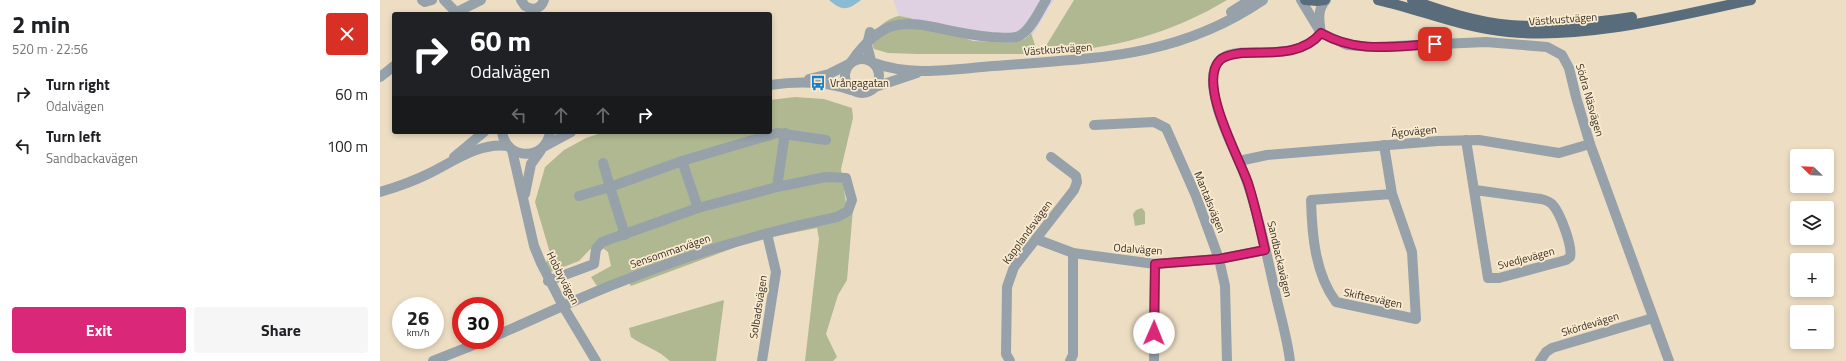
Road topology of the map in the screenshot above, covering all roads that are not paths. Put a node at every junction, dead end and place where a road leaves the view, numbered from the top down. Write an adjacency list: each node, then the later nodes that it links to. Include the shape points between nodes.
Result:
1 (422, 0): 2 (street)
2 (432, 0)
3 (444, 0): 17 (street)
4 (481, 0): 18 (street)
5 (1046, 0): 19 (street, via 1026,30 1015,37 966,33)
6 (1250, 0): 21 (street, Västkustvägen)
7 (1263, 0): 21 (street, Västkustvägen, via 1224,24)
8 (1301, 0): 20 (street)
9 (1305, 0): 10 (main road)
10 (1326, 0): 20 (street, via 1319,12)
11 (1378, 0): 14 (main road, Västkustvägen, via 1469,26 1539,34 1669,18)
12 (1412, 0): 13 (main road, Västkustvägen, via 1473,19 1536,26 1625,18)
13 (1741, 0)
14 (1751, 0)
15 (522, 5): 16 (street, via 532,9)
16 (542, 5)
17 (453, 12)
18 (456, 12)
19 (919, 15)
20 (1321, 33): 41 (street, Södra Näsvägen, via 1357,47 1486,42 1554,50 1567,62); 47 (street, Sandbackavägen, via 1311,44 1297,50 1236,54 1217,63 1213,74 1214,90 1229,142)
21 (1192, 37): 25 (street, Västkustvägen, via 1147,51 1101,59)
22 (872, 62): 23 (street, Västkustvägen, via 862,59); 23 (street, via 867,46 874,24); 25 (street, Västkustvägen, via 888,68); 29 (street, via 879,74)
23 (850, 63): 27 (street, Västkustvägen, via 829,74); 30 (street, via 844,77)
24 (392, 68): 26 (street)
25 (923, 71): 29 (street, Västkustvägen)
26 (380, 77)
27 (796, 82): 28 (street, Västkustvägen); 30 (street, Västkustvägen, via 829,84)
28 (772, 85)
29 (876, 87): 30 (street, Västkustvägen, via 865,93)
30 (852, 91)
31 (1094, 125): 63 (street, Mantalsvägen, via 1154,122 1166,128 1196,196)
32 (785, 133): 38 (street); 39 (street); 51 (street)
33 (482, 134): 49 (street)
34 (503, 134): 43 (street, Hobbyvägen)
35 (549, 134): 44 (street)
36 (568, 134): 44 (street)
37 (770, 134): 46 (street)
38 (772, 134)
39 (826, 140)
40 (1466, 140): 41 (street, Ägovägen, via 1559,153); 42 (street, Ägovägen); 52 (street, Svedjevägen)
41 (1590, 144): 67 (street, Södra Näsvägen)
42 (1384, 146): 47 (street, Ägovägen, via 1267,155); 54 (street, Skiftesvägen)
43 (510, 148): 44 (street, via 525,155); 49 (street, via 496,145 482,148); 56 (street, Hobbyvägen)
44 (543, 148): 56 (street, Hobbyvägen, via 531,164)
45 (1051, 157): 60 (street, Kapplandsvägen, via 1076,176 1077,182)
46 (682, 161): 50 (street); 57 (street)
47 (1239, 161): 61 (street, Sandbackavägen, via 1255,207)
48 (603, 163): 50 (street)
49 (447, 164): 53 (street, via 419,178)
50 (610, 187): 55 (street); 59 (street)
51 (778, 187): 57 (street); 58 (street, Sensommarvägen, via 826,177 846,178 852,200 848,211 837,217)
52 (1475, 190): 52 (street, Svedjevägen, via 1541,199 1551,203 1570,244 1570,257 1499,278 1488,278)
53 (380, 192)
54 (1392, 194): 54 (street, Skiftesvägen, via 1311,200 1312,237 1326,290 1336,302 1416,319 1412,252)
55 (579, 196)
56 (524, 200): 65 (street, Hobbyvägen, via 534,246)
57 (698, 208): 59 (street)
58 (767, 234): 66 (street, Sensommarvägen, via 691,256); 72 (street, Solbadsvägen, via 776,272)
59 (625, 235): 65 (street, via 602,242 596,249 594,264)
60 (1036, 239): 62 (street, Odalvägen); 73 (street, Kapplandsvägen, via 1014,267 1007,286 1006,354)
61 (1265, 250): 63 (street, Odalvägen); 77 (street, Sandbackavägen)
62 (1073, 253): 64 (street, Odalvägen); 74 (street)
63 (1219, 259): 64 (street, Odalvägen); 76 (street, Mantalsvägen, via 1225,286)
64 (1155, 264): 75 (street)
65 (548, 281): 66 (street, Hobbyvägen)
66 (562, 306): 68 (street, Sensommarvägen); 71 (street, Hobbyvägen)
67 (1653, 318): 78 (street, Skördevägen, via 1552,348); 79 (street, Södra Näsvägen)
68 (504, 332)
69 (463, 349): 70 (street)
70 (433, 361)
71 (596, 361)
72 (762, 361)
73 (1010, 361)
74 (1070, 361)
75 (1154, 361)
76 (1227, 361)
77 (1290, 361)
78 (1540, 361)
79 (1669, 361)

